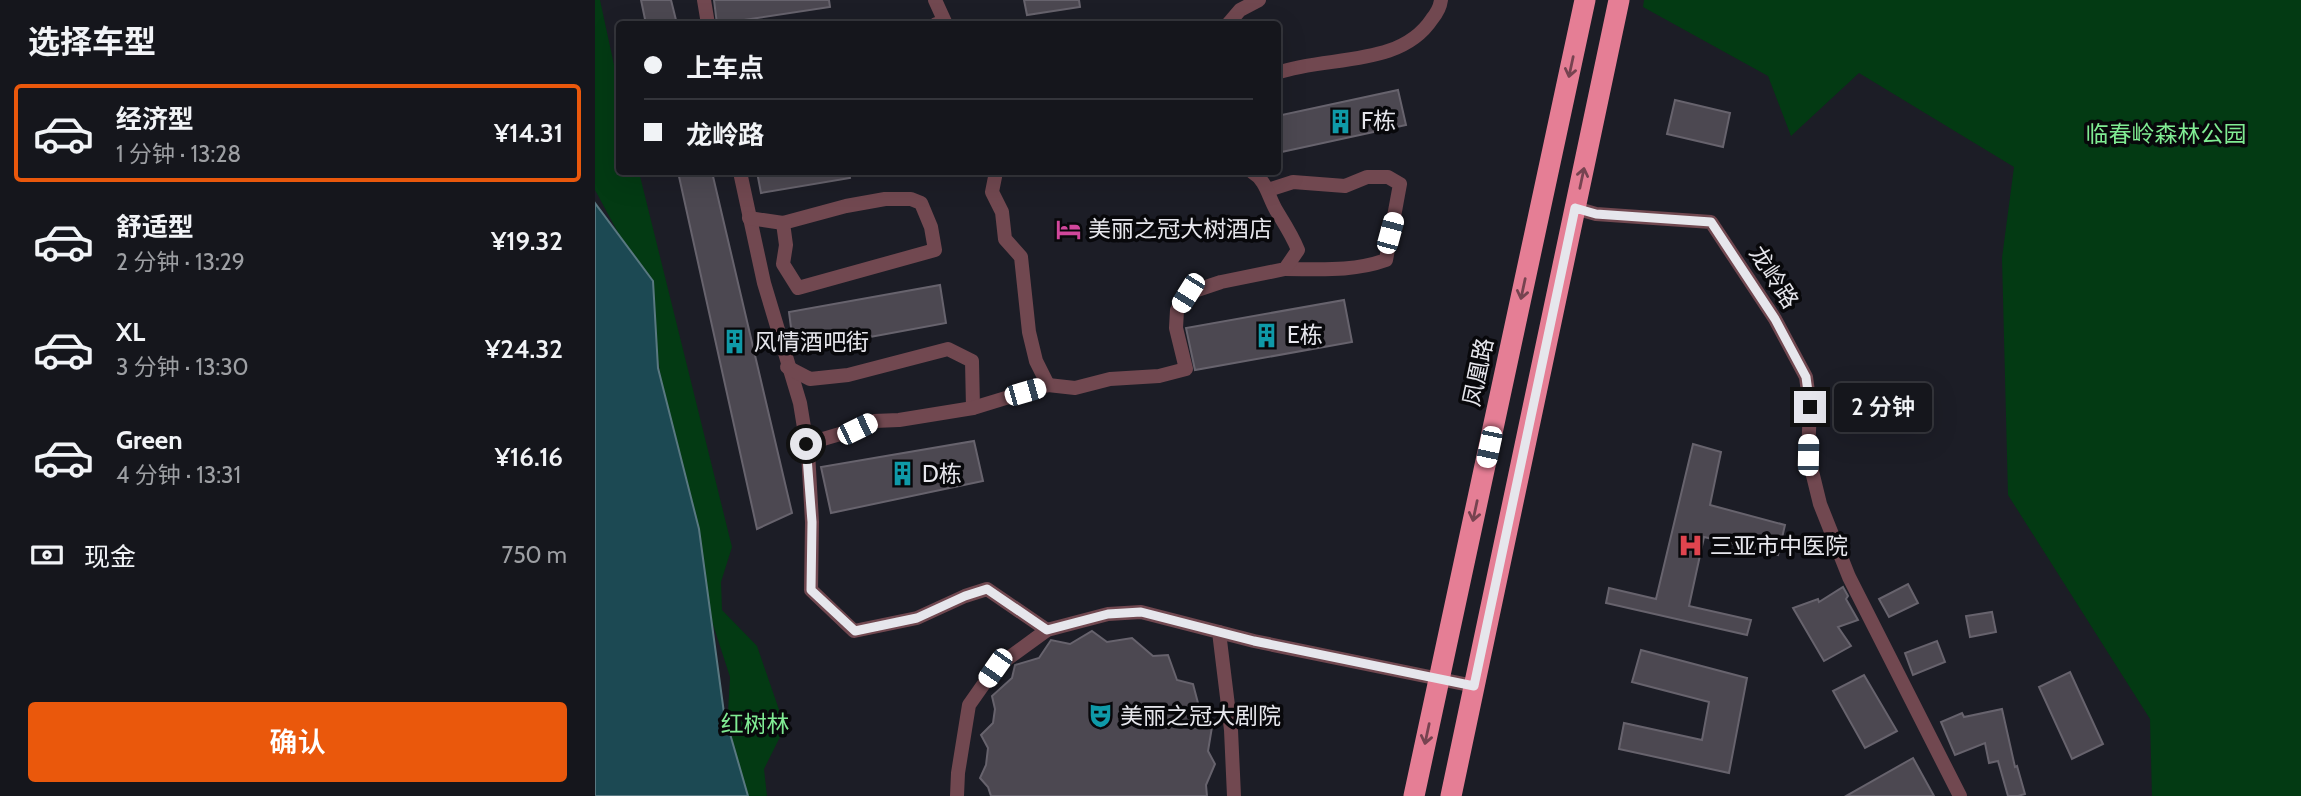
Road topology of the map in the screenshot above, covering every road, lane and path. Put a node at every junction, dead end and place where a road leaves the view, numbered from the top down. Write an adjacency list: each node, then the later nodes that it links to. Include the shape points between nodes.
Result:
1 (704, 0): 7 (street)
2 (935, 0): 8 (street)
3 (1259, 0): 9 (street)
4 (1441, 0): 10 (street, via 1424,32 1400,47)
5 (1584, 5): 6 (highway); 25 (highway, 凤凰路, one-way to 25)
6 (1617, 9): 15 (highway, one-way to 6)
7 (708, 21)
8 (945, 21)
9 (1231, 21)
10 (1281, 72)
11 (741, 175): 16 (street)
12 (995, 175): 20 (street, via 992,192 1002,212 1005,239 1021,257 1029,332)
13 (1257, 175): 14 (street)
14 (1268, 190): 18 (street, via 1298,250); 18 (street, via 1293,182 1345,186 1367,177 1388,177 1400,184 1386,260 1336,270)
15 (1575, 208): 26 (highway); 31 (street, 龙岭路, via 1596,214 1711,222 1775,319 1806,377 1808,455 1820,504 1849,576)
16 (748, 218): 17 (street); 19 (street)
17 (783, 223): 17 (street, via 859,203 911,199 921,203 935,250 799,288 783,264)
18 (1285, 269): 20 (street, via 1188,293 1177,310 1176,328 1186,369 1075,388)
19 (787, 367): 21 (street, via 810,379 848,375 948,349 972,361); 22 (street, via 800,403)
20 (1048, 385): 21 (street)
21 (973, 408): 22 (street, via 874,421)
22 (806, 444): 23 (street, via 811,590 855,631 917,618 987,589)
23 (1047, 630): 24 (street, via 1108,614 1141,612); 27 (street, via 995,668 969,705)
24 (1219, 632): 25 (street); 28 (street)
25 (1438, 680): 26 (street); 29 (highway, 凤凰路, one-way to 29)
26 (1474, 686): 30 (highway)
27 (957, 796)
28 (1234, 796)
29 (1414, 796)
30 (1451, 796)
31 (1960, 796)

